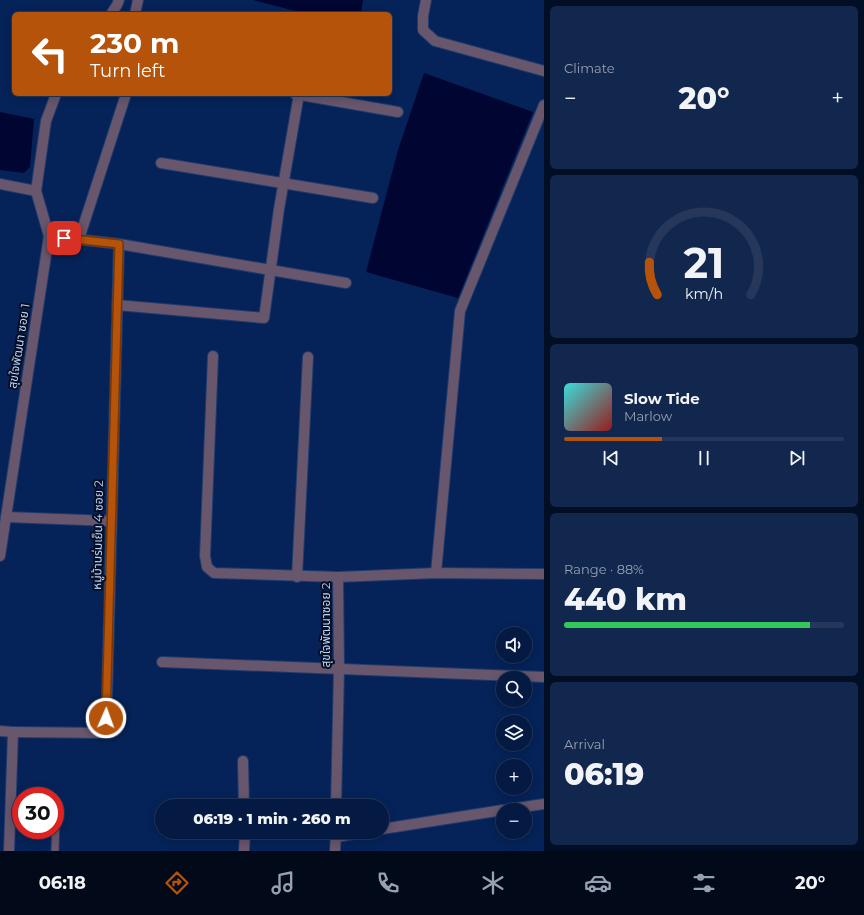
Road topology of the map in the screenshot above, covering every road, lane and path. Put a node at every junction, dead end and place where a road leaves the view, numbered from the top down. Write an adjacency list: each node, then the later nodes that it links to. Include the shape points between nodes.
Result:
1 (119, 0): 4 (street)
2 (138, 0): 5 (street)
3 (426, 0): 6 (street, via 422,30 435,41)
4 (112, 12)
5 (135, 12)
6 (544, 71)
7 (55, 96): 16 (street, via 46,121)
8 (125, 96): 19 (street)
9 (297, 96): 15 (street)
10 (308, 96): 12 (street)
11 (544, 105): 29 (street, via 460,311)
12 (398, 112)
13 (161, 163): 15 (street)
14 (0, 184): 16 (street)
15 (284, 184): 17 (street); 21 (street)
16 (36, 191): 18 (street)
17 (373, 198)
18 (48, 236): 19 (street); 26 (street, สุขใจพัฒนา ซอย 1)
19 (79, 239): 20 (street)
20 (119, 244): 21 (street); 23 (street, หมู่บ้านร่มเย็น 4 ซอย 2)
21 (271, 270): 22 (street); 23 (street, via 264,318)
22 (346, 283)
23 (117, 305): 27 (street, หมู่บ้านร่มเย็น 4 ซอย 2)
24 (213, 356): 31 (street, via 205,556 207,567 214,573)
25 (308, 357): 31 (street)
26 (6, 517): 27 (street); 28 (street, สุขใจพัฒนา ซอย 1)
27 (111, 521): 37 (street, หมู่บ้านร่มเย็น 4 ซอย 2, via 106,733)
28 (0, 556)
29 (436, 573): 30 (street, สุขใจพัฒนาซอย 2); 32 (street, สุขใจพัฒนาซอย 2)
30 (544, 574)
31 (297, 577): 32 (street)
32 (338, 577): 34 (street, สุขใจพัฒนาซอย 2)
33 (162, 662): 34 (street)
34 (339, 670): 35 (street); 40 (street, สุขใจพัฒนาซอย 2)
35 (544, 677)
36 (0, 731): 37 (street, หมู่บ้านร่มเย็น 4 ซอย 2)
37 (13, 732): 48 (street)
38 (243, 761): 39 (street)
39 (244, 799)
40 (336, 799)
41 (544, 804): 42 (street)
42 (532, 806)
43 (496, 811): 44 (street)
44 (389, 828)
45 (55, 839): 49 (lane)
46 (245, 839): 50 (street)
47 (336, 839): 51 (street)
48 (9, 851)
49 (55, 851)
50 (244, 851)
51 (335, 851)

